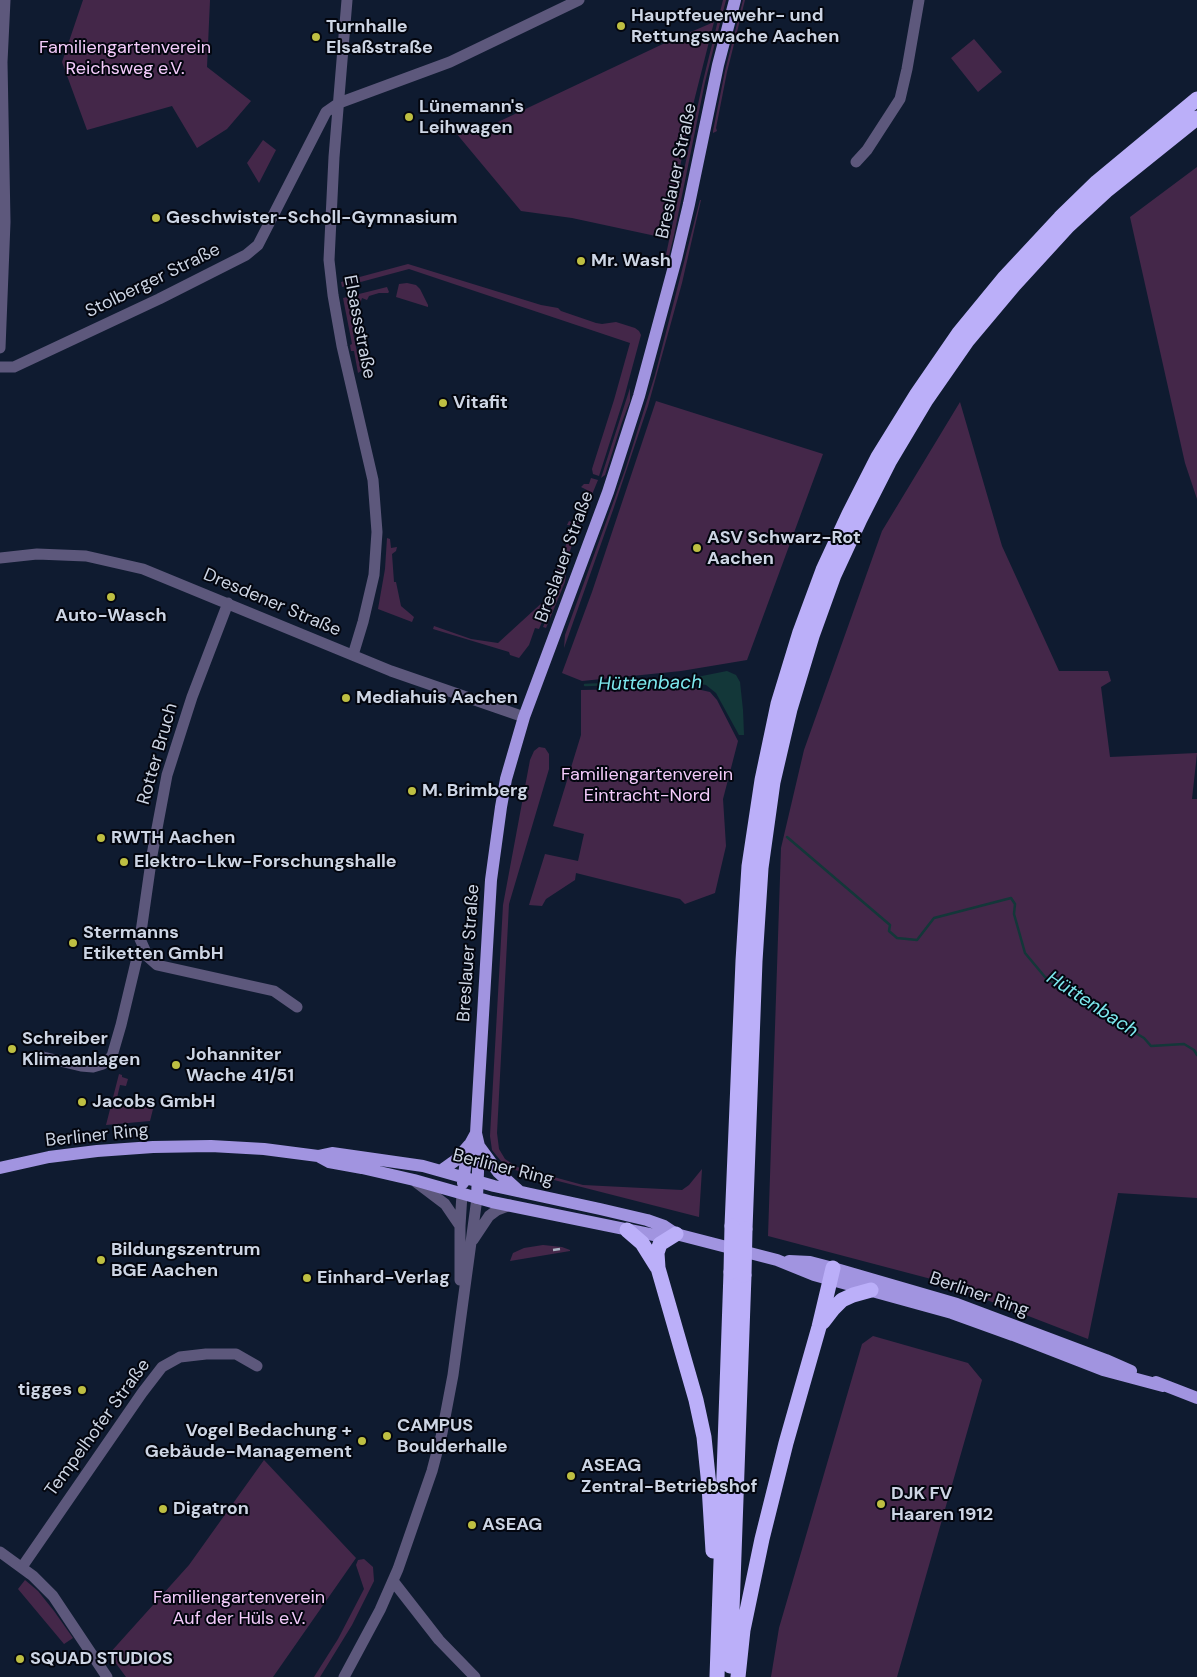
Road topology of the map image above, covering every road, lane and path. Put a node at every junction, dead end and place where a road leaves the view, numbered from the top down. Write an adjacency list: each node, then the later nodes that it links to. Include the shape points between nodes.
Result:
1 (5, 0): 10 (street, via 2,62 5,222)
2 (347, 0): 7 (street, Elsassstraße)
3 (579, 0): 7 (street, Stolberger Straße, via 450,62)
4 (735, 0): 15 (main road, Breslauer Straße, via 676,259 639,396 608,492)
5 (919, 0): 9 (street, via 900,98)
6 (1197, 99): 31 (highway, via 1097,182 1004,277 916,394 878,457 823,570 778,704 749,866 742,979)
7 (339, 103): 11 (street, Stolberger Straße, via 326,112 258,244 246,255 14,367); 14 (street, Elsassstraße, via 329,241 331,281 342,346 371,470 377,532 374,575)
8 (1197, 118): 31 (highway, via 1068,226 967,340 889,462 834,575 790,709 773,782 762,868)
9 (856, 162)
10 (0, 348)
11 (0, 367)
12 (0, 558): 13 (street, Dresdener Straße, via 37,554 86,556 142,569)
13 (228, 604): 14 (street, Dresdener Straße); 16 (street, Rotter Bruch, via 192,697 167,775 140,940)
14 (353, 656): 15 (street, Dresdener Straße)
15 (524, 718): 19 (main road, Breslauer Straße, via 506,780 491,880)
16 (144, 950): 17 (street, via 157,965 274,991); 18 (street, Rotter Bruch, via 137,958 112,1056 93,1067)
17 (298, 1007)
18 (39, 1056)
19 (475, 1141): 22 (main road); 23 (main road, Breslauer Straße); 25 (main road, Breslauer Straße); 26 (main road, via 498,1172)
20 (318, 1156): 21 (main road, Berliner Ring, via 211,1146 153,1147 59,1156); 22 (main road, Berliner Ring, via 332,1153); 24 (main road, Berliner Ring, via 329,1162)
21 (0, 1168)
22 (442, 1170): 23 (main road, Berliner Ring)
23 (464, 1177): 25 (main road, Berliner Ring); 27 (main road, Breslauer Straße)
24 (414, 1180): 27 (main road, Berliner Ring); 30 (street, via 438,1198)
25 (478, 1182): 26 (main road, Berliner Ring); 28 (main road, Breslauer Straße)
26 (519, 1191): 33 (main road, Berliner Ring, via 647,1220)
27 (462, 1194): 28 (main road, Berliner Ring); 30 (street)
28 (477, 1198): 29 (main road, Berliner Ring); 34 (street)
29 (510, 1205): 32 (main road, Berliner Ring); 34 (street, via 492,1213)
30 (460, 1226): 39 (street)
31 (739, 1227): 37 (highway, bridge)
32 (627, 1230): 33 (main road, Berliner Ring, via 659,1236); 35 (highway, via 642,1243)
33 (676, 1234): 35 (highway, via 660,1244); 36 (main road, Berliner Ring, via 777,1260 814,1275)
34 (472, 1241): 39 (street)
35 (658, 1268): 47 (highway, via 704,1437)
36 (832, 1273): 38 (main road, Berliner Ring); 40 (highway); 42 (main road, Berliner Ring, via 957,1304 1106,1360)
37 (738, 1274): 47 (highway); 52 (highway)
38 (871, 1290): 40 (highway, via 842,1300); 42 (main road, Berliner Ring, via 952,1313 1103,1370)
39 (461, 1316): 46 (street, via 442,1433)
40 (819, 1327): 53 (highway, via 762,1539 743,1630)
41 (257, 1366): 45 (street, Tempelhofer Straße, via 236,1354 206,1354 180,1357 162,1367)
42 (1163, 1386): 43 (main road, Berliner Ring)
43 (1197, 1398)
44 (0, 1552): 45 (street)
45 (22, 1567): 48 (street, via 53,1596)
46 (393, 1581): 49 (street); 50 (street, via 439,1640)
47 (719, 1612): 51 (highway)
48 (107, 1677)
49 (344, 1677)
50 (475, 1677)
51 (717, 1677)
52 (730, 1677)
53 (738, 1677)

